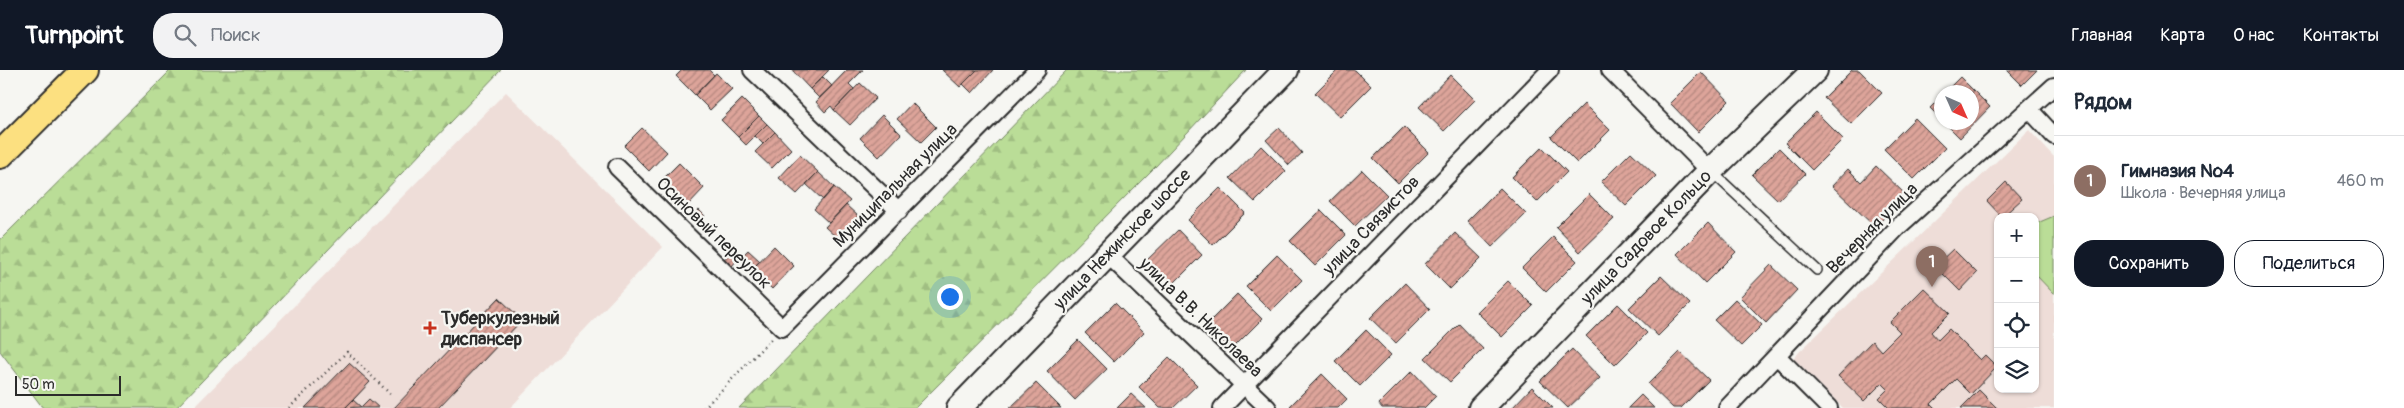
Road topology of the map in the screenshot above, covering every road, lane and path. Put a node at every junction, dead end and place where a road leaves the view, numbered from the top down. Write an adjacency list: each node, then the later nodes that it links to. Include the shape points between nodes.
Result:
1 (67, 70): 11 (main road)
2 (85, 70): 13 (main road)
3 (752, 70): 16 (street)
4 (1286, 70): 17 (street, улица Нежинское шоссе)
5 (1550, 70): 21 (street, улица Связистов)
6 (1610, 70): 15 (street)
7 (1815, 70): 15 (street, улица Садовое Кольцо)
8 (1034, 71): 16 (street, Муниципальная улица)
9 (2054, 86): 10 (street, Вечерняя улица)
10 (2028, 109): 12 (street); 20 (street, Вечерняя улица, via 1898,227)
11 (0, 136)
12 (2054, 136)
13 (0, 155)
14 (617, 167): 19 (street, Осиновый переулок)
15 (1710, 170): 18 (lane); 28 (street, улица Садовое Кольцо)
16 (899, 211): 19 (street, Муниципальная улица)
17 (1106, 254): 21 (street, улица В.В. Николаева); 25 (street, улица Нежинское шоссе)
18 (1817, 270)
19 (782, 328): 24 (path)
20 (1777, 356): 29 (street, Вечерняя улица); 30 (street)
21 (1244, 385): 26 (street, улица Связистов); 27 (street, улица В.В. Николаева)
22 (390, 394): 23 (path, via 347,352)
23 (289, 408)
24 (704, 408)
25 (959, 408)
26 (1222, 408)
27 (1268, 408)
28 (1481, 408)
29 (1727, 408)
30 (1829, 408)

